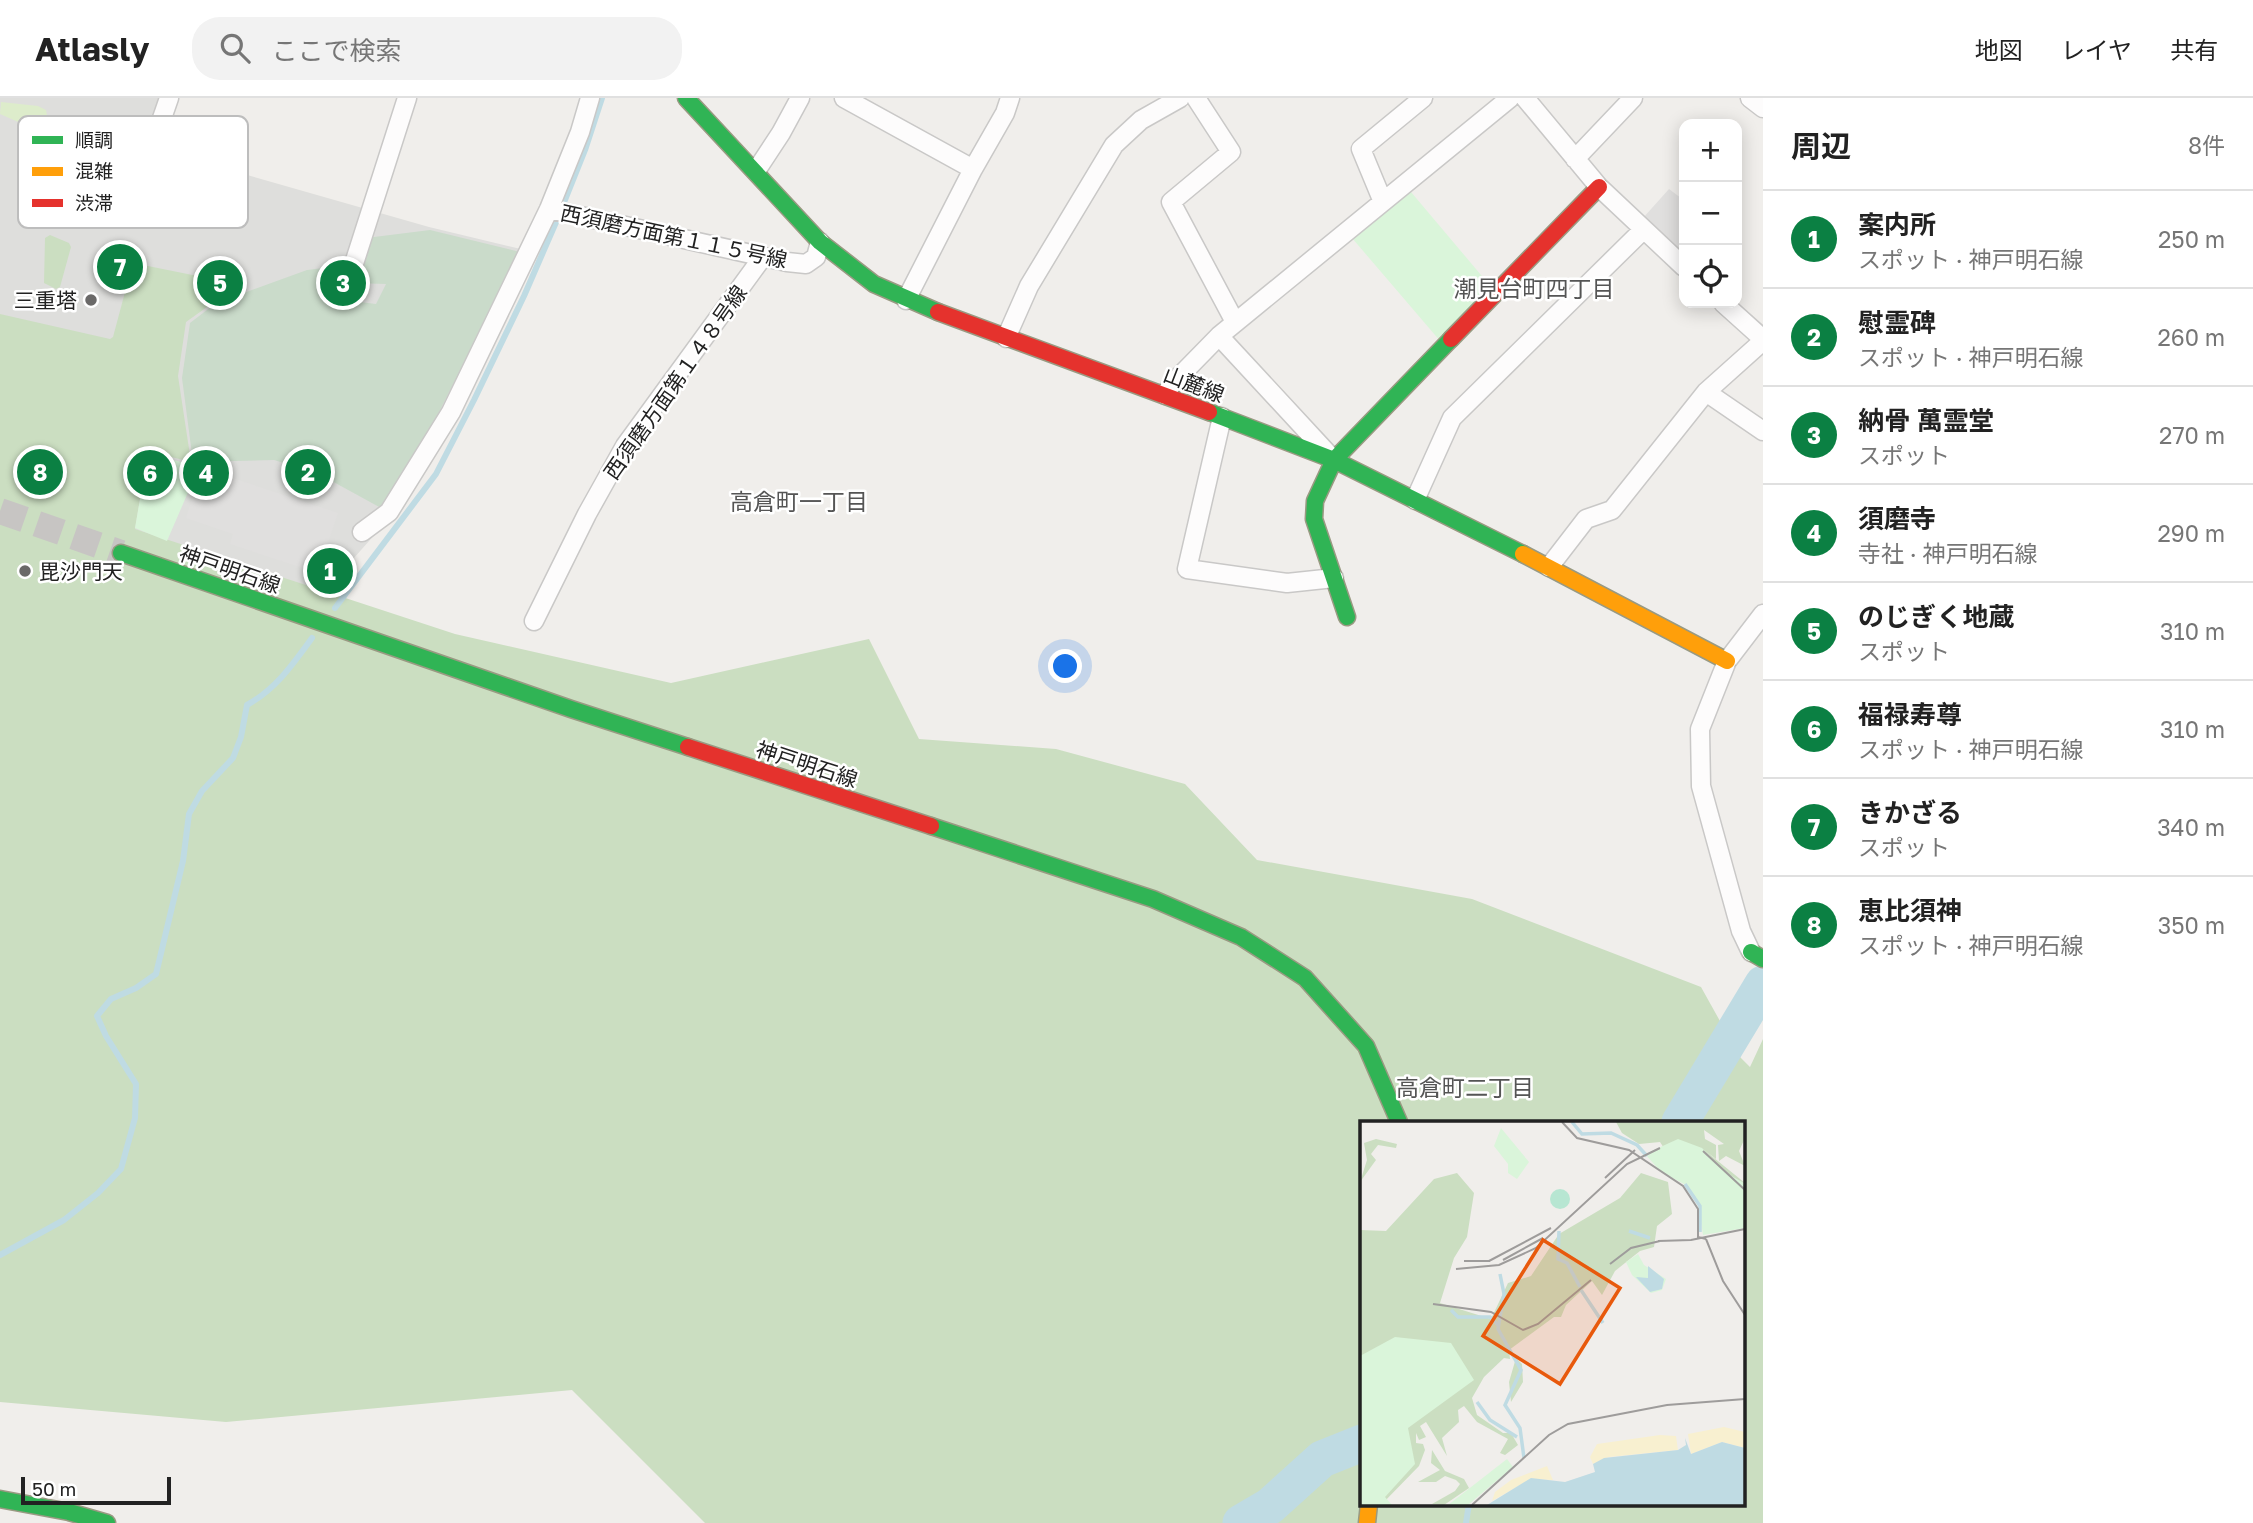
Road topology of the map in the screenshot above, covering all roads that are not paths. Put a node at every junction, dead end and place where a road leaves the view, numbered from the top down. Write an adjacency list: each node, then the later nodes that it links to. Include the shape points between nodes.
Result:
1 (169, 98): 16 (street)
2 (407, 98): 27 (street)
3 (590, 98): 22 (street, 西須磨方面第１１５号線)
4 (686, 98): 19 (main road, 山麓線)
5 (800, 98): 19 (street)
6 (844, 98): 18 (street)
7 (1010, 98): 18 (street)
8 (1180, 98): 32 (street, via 1141,120 1114,145 1029,286)
9 (1196, 98): 30 (street, via 1231,152 1171,202)
10 (1423, 98): 21 (street, via 1361,149)
11 (1510, 98): 21 (street)
12 (1525, 98): 17 (street)
13 (1633, 98): 17 (street)
14 (1751, 98): 15 (street)
15 (1763, 108)
16 (163, 116)
17 (1575, 159): 20 (street)
18 (973, 169): 28 (street)
19 (756, 171): 24 (main road, 山麓線)
20 (1599, 187): 23 (street); 38 (main road)
21 (1383, 202): 30 (street)
22 (550, 210): 25 (street, 西須磨方面第１１５号線); 40 (street, via 451,412 388,512)
23 (1643, 230): 26 (street); 39 (street, via 1452,418)
24 (820, 242): 25 (street, 西須磨方面第１１５号線, via 816,257 806,264); 28 (main road, 山麓線, via 874,284)
25 (762, 258): 46 (street, 西須磨方面第１４８号線, via 625,446)
26 (1679, 262)
27 (350, 276)
28 (906, 300): 32 (main road, 山麓線)
29 (1728, 308): 33 (street)
30 (1236, 323): 31 (street)
31 (1219, 336): 35 (street); 38 (street)
32 (1006, 338): 35 (main road, 山麓線)
33 (1763, 340): 34 (street)
34 (1706, 392): 37 (street); 42 (street, via 1612,510 1586,519)
35 (1165, 395): 36 (main road, 山麓線)
36 (1222, 417): 38 (main road, 山麓線); 43 (street, via 1187,569 1287,583)
37 (1763, 431)
38 (1334, 460): 39 (main road, 山麓線); 43 (main road, via 1315,501 1314,519)
39 (1415, 500): 42 (main road, 山麓線)
40 (362, 532)
41 (121, 553): 49 (main road, 神戸明石線, via 571,709 1153,899 1241,937 1305,978 1366,1046)
42 (1549, 567): 47 (main road, 山麓線)
43 (1334, 578): 45 (main road)
44 (1763, 614): 47 (street)
45 (1347, 617)
46 (534, 621)
47 (1727, 661): 48 (street, via 1700,729 1701,786 1741,932)
48 (1757, 955)
49 (1399, 1121)
50 (0, 1499): 51 (main road)
51 (107, 1523)

